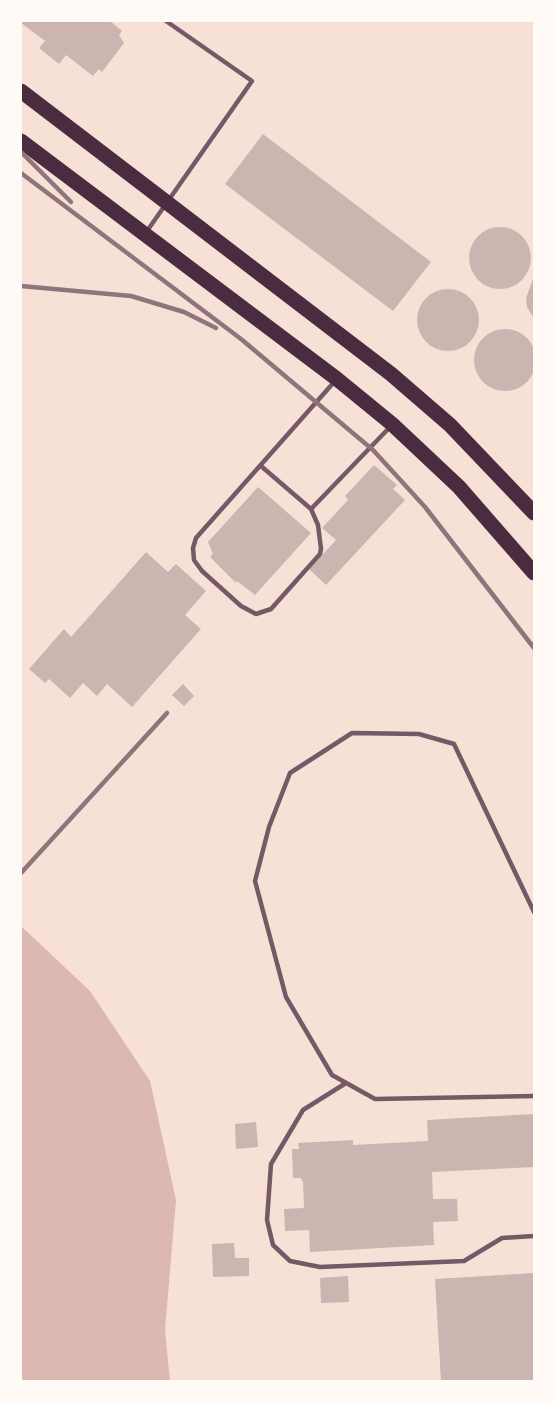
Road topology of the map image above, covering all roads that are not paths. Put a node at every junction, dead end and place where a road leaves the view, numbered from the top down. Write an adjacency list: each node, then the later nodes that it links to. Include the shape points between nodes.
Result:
1 (166, 21): 4 (lane, via 252,81)
2 (21, 91): 4 (main road)
3 (21, 141): 5 (main road)
4 (167, 204): 5 (lane); 10 (main road, via 391,374 450,425)
5 (145, 233): 6 (main road)
6 (337, 379): 7 (main road); 8 (lane)
7 (392, 424): 9 (lane); 11 (main road, via 459,487)
8 (261, 466): 9 (lane); 9 (lane, via 196,538 193,548 194,560 202,571 248,612 256,614 271,609 320,554 321,541)
9 (311, 509)
10 (534, 513)
11 (534, 573)
12 (534, 912): 13 (lane, via 454,744 419,734 352,733 290,773 268,827 255,881 286,997 332,1075)
13 (346, 1083): 14 (lane, via 375,1099); 15 (lane, via 303,1110 271,1164 267,1220 273,1245 290,1261 320,1267 464,1261 502,1238)
14 (534, 1096)
15 (534, 1236)

